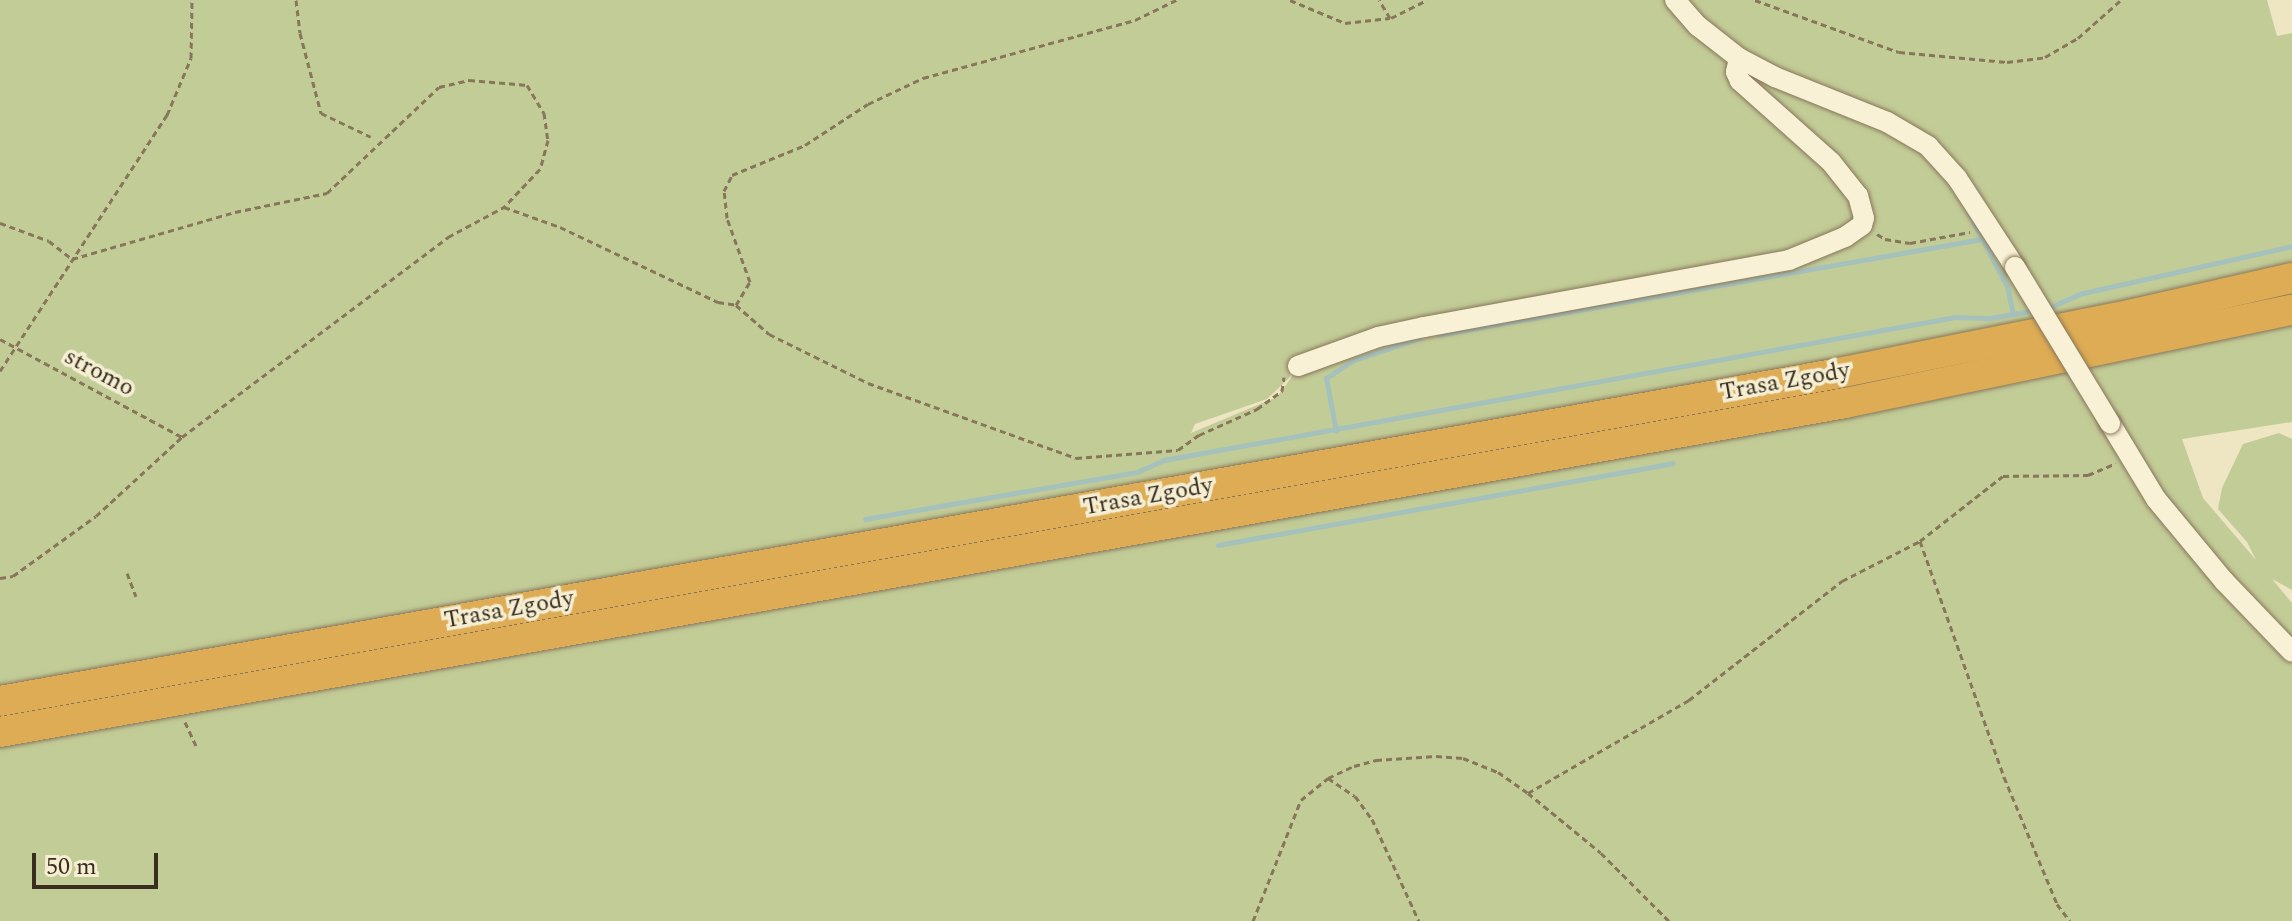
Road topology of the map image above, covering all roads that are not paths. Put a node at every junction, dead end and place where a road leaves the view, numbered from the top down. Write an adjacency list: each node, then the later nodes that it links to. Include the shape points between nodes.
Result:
1 (1675, 0): 2 (lane)
2 (1739, 58): 5 (lane, via 1740,81 1850,184 1862,207 1862,225 1811,254 1789,260 1424,327 1378,337); 7 (lane, bridge, via 1913,136 1943,160 2015,267 2156,499)
3 (2292, 278): 6 (highway, Trasa Zgody, via 1833,374)
4 (2292, 310): 8 (highway, Trasa Zgody, via 1845,403)
5 (1298, 366)
6 (380, 633): 9 (lane); 10 (highway, Trasa Zgody)
7 (2292, 652)
8 (386, 664): 9 (lane); 12 (highway, Trasa Zgody)
9 (287, 665): 10 (lane); 12 (lane)
10 (193, 667): 11 (highway, Trasa Zgody)
11 (0, 701)
12 (190, 710): 13 (highway, Trasa Zgody)
13 (0, 732)

